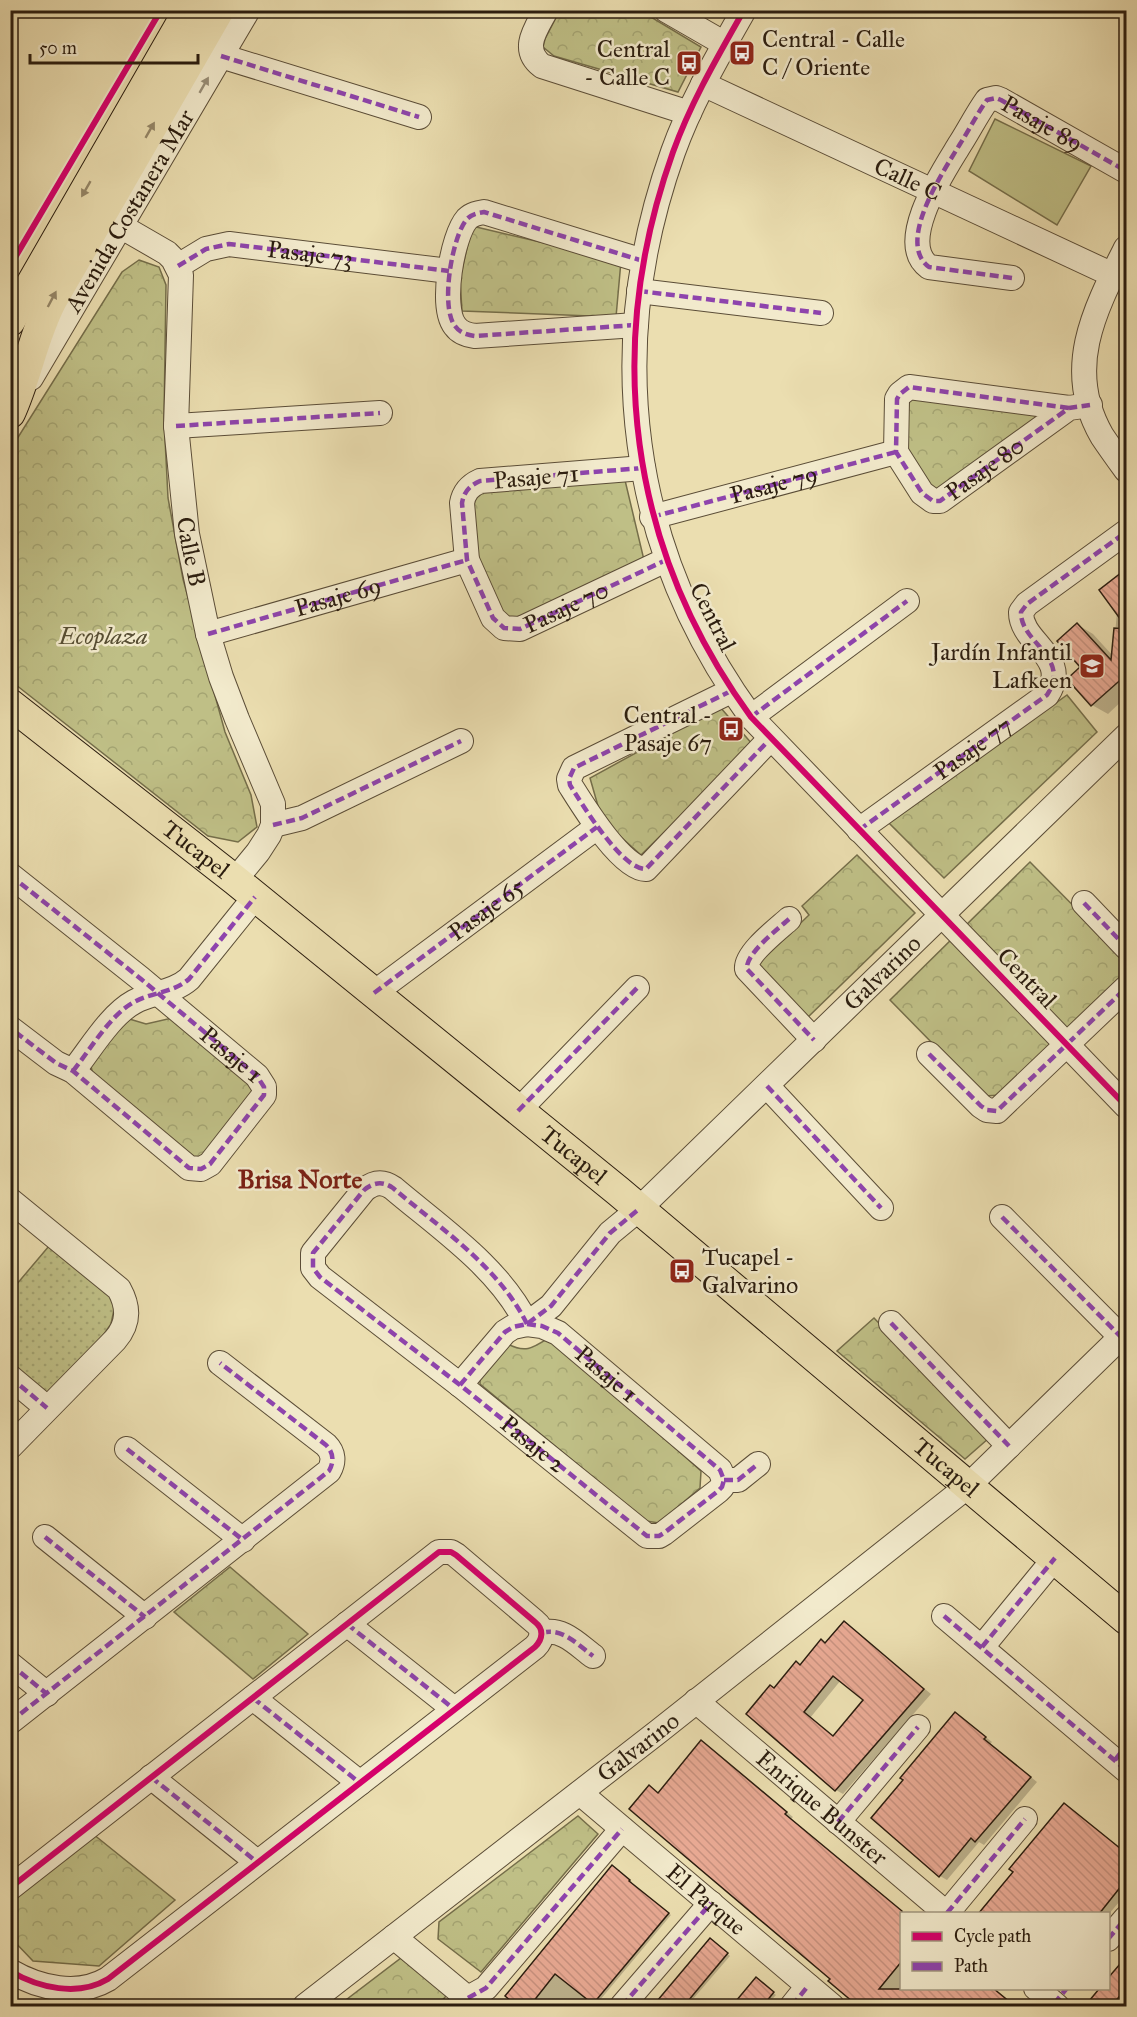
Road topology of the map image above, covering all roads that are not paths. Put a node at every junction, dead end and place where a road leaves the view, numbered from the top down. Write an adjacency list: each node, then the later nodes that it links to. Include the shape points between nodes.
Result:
1 (189, 10): 23 (main road, Avenida Costanera Mar, one-way to 23)
2 (219, 10): 26 (main road, Avenida Costanera Mar, one-way to 2, via 52,300)
3 (248, 10): 8 (street, Avenida Costanera Mar)
4 (666, 10): 7 (street)
5 (744, 10): 7 (street, Central)
6 (543, 11): 10 (street, via 530,42 532,56 542,66)
7 (725, 44): 9 (street, Central)
8 (221, 56): 11 (street); 14 (street, Avenida Costanera Mar, one-way to 8)
9 (703, 84): 10 (street, Central); 13 (street, Calle C)
10 (689, 114): 16 (street, Central, via 661,190)
11 (419, 117)
12 (1126, 171): 13 (street, Pasaje 89, via 991,98)
13 (932, 190): 19 (street, Calle C); 20 (street, via 920,225 918,253 923,263 935,269)
14 (122, 227): 17 (street, via 161,248); 26 (street, Avenida Costanera Mar)
15 (1126, 248): 19 (street)
16 (643, 261): 18 (street, via 484,212 467,219); 21 (street, Central)
17 (178, 266): 18 (street, Pasaje 73, via 206,249 229,244); 28 (street, Calle B, via 182,294)
18 (449, 271): 24 (street, via 450,316 466,335)
19 (1113, 275): 25 (street, via 1090,327)
20 (1012, 278)
21 (639, 291): 22 (street); 24 (street, Central)
22 (821, 313)
23 (10, 321)
24 (636, 325): 30 (street, Central, via 634,384)
25 (1079, 407): 29 (street, Pasaje 80, via 940,501 922,493); 29 (street, via 909,387 897,399); 31 (street)
26 (10, 413)
27 (380, 413): 28 (street)
28 (176, 426): 37 (street, Calle B, via 187,534)
29 (896, 452): 32 (street, Pasaje 79)
30 (643, 468): 32 (street, Central); 34 (street, Pasaje 71, via 473,484 463,495 462,503)
31 (1126, 470)
32 (652, 517): 35 (street, Central)
33 (1126, 532): 46 (street, Pasaje 77, via 1021,612 1022,623 1054,671 1047,695)
34 (467, 560): 35 (street, Pasaje 70, via 493,618 512,630); 37 (street, Pasaje 69)
35 (666, 560): 38 (street, Central)
36 (906, 601): 40 (street)
37 (208, 634): 44 (street, Calle B, via 237,719 270,795)
38 (731, 691): 40 (street, Central); 45 (street, via 570,772 570,784)
39 (10, 704): 48 (main road, Tucapel)
40 (751, 717): 41 (street, Central)
41 (770, 739): 45 (street, via 646,869 635,867); 46 (street, Central)
42 (461, 741): 44 (street, via 302,818)
43 (1125, 741): 50 (street, Galvarino)
44 (273, 825): 48 (street)
45 (597, 827): 55 (street, Pasaje 65)
46 (859, 830): 50 (street, Central)
47 (10, 875): 56 (street, Pasaje 1)
48 (245, 888): 55 (main road, Tucapel); 56 (street, via 189,978)
49 (1084, 903): 52 (street)
50 (941, 916): 58 (street, Galvarino); 59 (street, Central)
51 (789, 919): 58 (street, via 751,955 747,969)
52 (1126, 946)
53 (637, 988): 64 (street)
54 (1126, 988): 59 (street)
55 (374, 993): 64 (main road, Tucapel)
56 (158, 994): 61 (street, via 123,1009); 61 (street, Pasaje 1, via 257,1076 264,1087 260,1101 210,1164 196,1169 183,1164)
57 (10, 1028): 61 (street, Pasaje 1)
58 (814, 1040): 62 (street, Galvarino)
59 (1068, 1045): 60 (street, via 1001,1109 993,1112 981,1107); 63 (street, Central)
60 (929, 1054)
61 (73, 1071)
62 (767, 1086): 66 (street); 67 (street, Galvarino)
63 (1126, 1106)
64 (518, 1111): 67 (main road, Tucapel)
65 (10, 1200): 75 (street, via 112,1282 126,1306 121,1333)
66 (881, 1208)
67 (639, 1209): 70 (street, Galvarino, via 610,1233 551,1306); 81 (main road, Tucapel)
68 (1002, 1217): 71 (street)
69 (891, 1323): 77 (street)
70 (527, 1324): 74 (street, Galvarino, via 505,1332); 74 (street, Pasaje 2, via 516,1304 477,1260 393,1188 373,1183 364,1190 316,1248 313,1268); 80 (street, Pasaje 1, via 558,1333 720,1470)
71 (1124, 1335): 77 (street, Galvarino)
72 (220, 1363): 83 (street, via 326,1445 333,1460 325,1476)
73 (10, 1377): 75 (street)
74 (460, 1385): 80 (street, Pasaje 2, via 647,1536 664,1533 718,1491)
75 (47, 1408): 76 (street)
76 (10, 1446)
77 (1009, 1446): 81 (street, Galvarino)
78 (127, 1449): 83 (street)
79 (758, 1464): 80 (street, Pasaje 2, via 738,1480)
80 (724, 1480)
81 (968, 1486): 84 (main road, Tucapel); 95 (street, Galvarino)
82 (45, 1537): 86 (street)
83 (243, 1540): 86 (street)
84 (1055, 1558): 87 (main road, Tucapel); 90 (street)
85 (944, 1616): 90 (street)
86 (145, 1617): 93 (street)
87 (1126, 1619)
88 (347, 1624): 89 (street, via 444,1551 456,1555 536,1622); 94 (street); 96 (street)
89 (542, 1633): 91 (street, via 561,1633); 96 (street, via 535,1647)
90 (982, 1647): 99 (street)
91 (593, 1656)
92 (10, 1664): 93 (street)
93 (47, 1694): 97 (street)
94 (253, 1698): 100 (street); 101 (street)
95 (696, 1701): 102 (street, Galvarino); 104 (street, Enrique Bunster)
96 (454, 1709): 101 (street)
97 (10, 1722)
98 (918, 1727): 104 (street)
99 (1123, 1759)
100 (151, 1777): 106 (street); 107 (street)
101 (360, 1783): 106 (street)
102 (580, 1792): 105 (street, El Parque); 112 (street, Galvarino)
103 (1025, 1819): 110 (street)
104 (838, 1822): 109 (street, Enrique Bunster)
105 (622, 1828): 108 (street, El Parque); 116 (street)
106 (257, 1862): 114 (street, via 98,1985 75,1990 32,1982)
107 (10, 1888)
108 (711, 1903): 115 (street, El Parque); 118 (street)
109 (946, 1912)
110 (948, 1912)
111 (1126, 1918): 113 (street)
112 (394, 1937): 116 (street); 117 (street, Galvarino)
113 (1110, 1937)
114 (10, 1971)
115 (808, 1986): 119 (street); 120 (street, El Parque)
116 (469, 2004)
117 (305, 2007)
118 (622, 2007)
119 (792, 2007)
120 (832, 2007)

